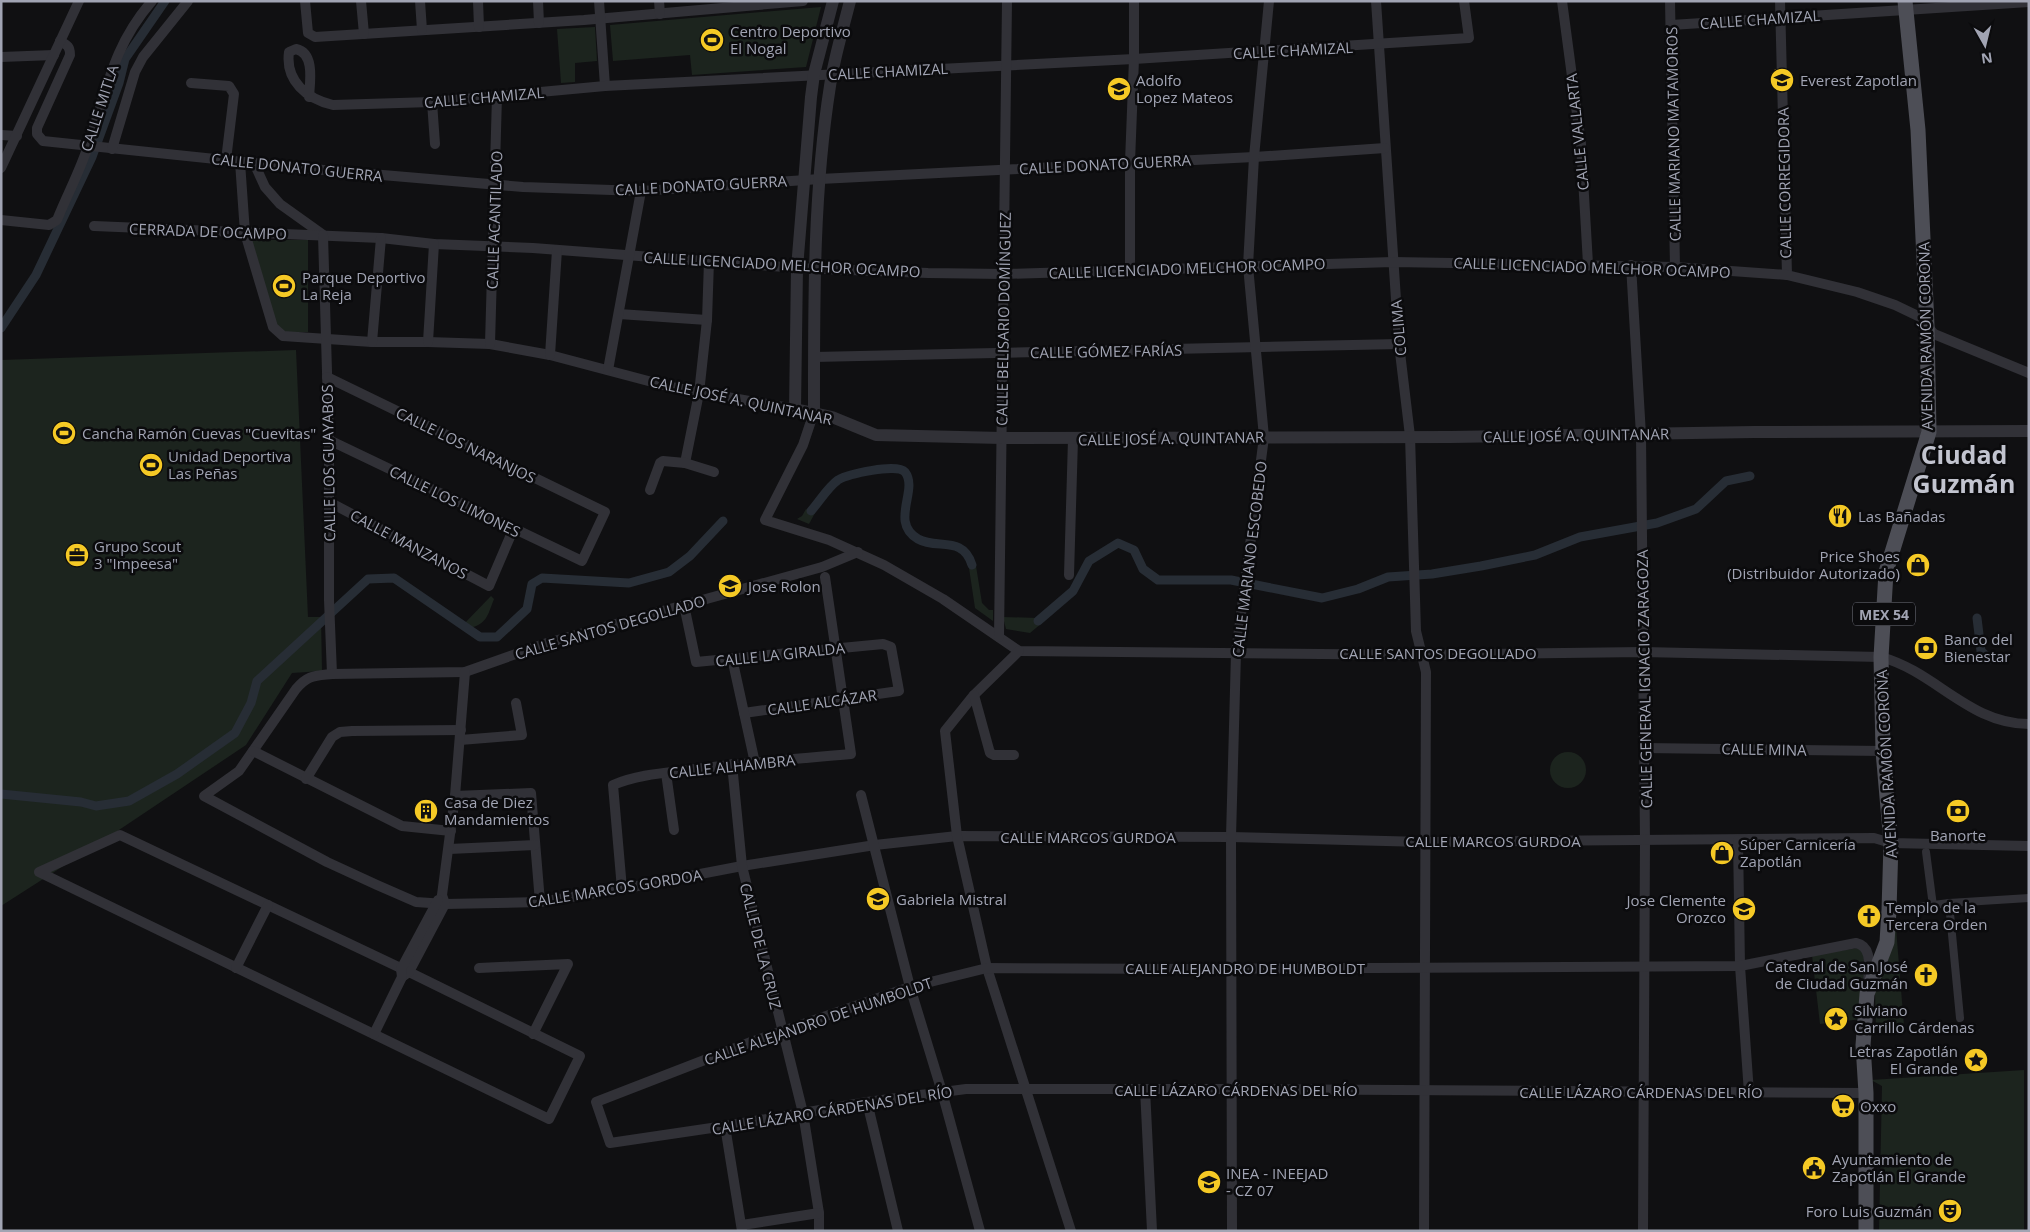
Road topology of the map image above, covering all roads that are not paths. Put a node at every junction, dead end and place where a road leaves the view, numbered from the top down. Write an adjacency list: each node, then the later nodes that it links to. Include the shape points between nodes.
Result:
1 (152, 1): 51 (street, CALLE MITLA, via 121,45 110,72)
2 (188, 1): 52 (street, CALLE MITLA, via 143,57)
3 (305, 1): 33 (street, via 308,33 315,37)
4 (361, 1): 33 (street)
5 (420, 1): 32 (street)
6 (478, 1): 31 (street)
7 (538, 1): 29 (street)
8 (600, 1): 28 (street)
9 (659, 1): 26 (street)
10 (803, 1): 23 (street)
11 (833, 1): 41 (street)
12 (850, 1): 42 (street)
13 (1007, 1): 40 (street, CALLE BELISARIO DOMÍNGUEZ)
14 (1134, 1): 39 (street)
15 (1269, 1): 36 (street, CALLE MARIANO ESCOBEDO)
16 (1376, 1): 35 (street, COLIMA)
17 (1464, 1): 35 (street, CALLE CHAMIZAL, via 1469,38)
18 (1562, 1): 76 (street, CALLE VALLARTA, via 1580,135)
19 (1670, 1): 30 (street, CALLE MARIANO MATAMOROS)
20 (1780, 1): 27 (street, CALLE CORREGIDORA)
21 (78, 2): 34 (street)
22 (2029, 2): 25 (street, CALLE CHAMIZAL)
23 (774, 3): 24 (street)
24 (720, 5): 26 (street)
25 (1906, 5): 27 (street, CALLE CHAMIZAL); 87 (main road, AVENIDA RAMÓN CORONA / MEX 54, via 1918,130)
26 (660, 14): 28 (street)
27 (1780, 17): 30 (street, CALLE CHAMIZAL); 84 (street, CALLE CORREGIDORA)
28 (600, 19): 29 (street); 44 (street)
29 (539, 23): 31 (street)
30 (1671, 25): 79 (street, CALLE MARIANO MATAMOROS)
31 (479, 26): 32 (street)
32 (422, 30): 33 (street)
33 (364, 34)
34 (60, 41): 37 (street); 51 (street, CALLE DONATO GUERRA, via 68,45 70,55 37,134 43,141)
35 (1379, 45): 36 (street, CALLE CHAMIZAL); 53 (street, COLIMA)
36 (1263, 52): 39 (street, CALLE CHAMIZAL); 54 (street, CALLE MARIANO ESCOBEDO)
37 (54, 55): 38 (street); 49 (street)
38 (1, 57)
39 (1134, 59): 40 (street, CALLE CHAMIZAL); 57 (street)
40 (1006, 66): 42 (street, CALLE CHAMIZAL); 60 (street, CALLE BELISARIO DOMÍNGUEZ)
41 (814, 74): 42 (street, CALLE CHAMIZAL); 44 (street, CALLE CHAMIZAL); 62 (street)
42 (832, 74): 61 (street)
43 (191, 83): 55 (street, via 233,89)
44 (605, 86): 45 (street, CALLE CHAMIZAL)
45 (497, 96): 47 (street, CALLE CHAMIZAL); 63 (street, CALLE ACANTILADO)
46 (310, 97): 47 (street, CALLE CHAMIZAL, via 333,105)
47 (432, 102): 50 (street)
48 (1, 135): 49 (street)
49 (17, 136): 59 (street)
50 (435, 144)
51 (91, 147): 52 (street, CALLE DONATO GUERRA); 65 (street, CALLE MITLA, via 57,220 49,225)
52 (109, 148): 55 (street, CALLE DONATO GUERRA)
53 (1385, 148): 54 (street, CALLE DONATO GUERRA); 75 (street, COLIMA)
54 (1254, 157): 57 (street, CALLE DONATO GUERRA); 78 (street, CALLE MARIANO ESCOBEDO)
55 (226, 160): 56 (street, CALLE DONATO GUERRA)
56 (240, 162): 58 (street, CALLE DONATO GUERRA); 67 (street, CALLE JOSÉ A. QUINTANAR)
57 (1130, 162): 60 (street, CALLE DONATO GUERRA); 82 (street)
58 (254, 164): 63 (street, CALLE DONATO GUERRA); 68 (street, via 265,186 280,204)
59 (1, 168)
60 (1005, 169): 61 (street, CALLE DONATO GUERRA); 83 (street, CALLE BELISARIO DOMÍNGUEZ)
61 (820, 178): 62 (street, CALLE DONATO GUERRA); 81 (street)
62 (804, 180): 64 (street, CALLE DONATO GUERRA); 80 (street)
63 (496, 185): 64 (street, CALLE DONATO GUERRA); 71 (street, CALLE ACANTILADO)
64 (641, 192): 73 (street)
65 (1, 220)
66 (94, 226): 67 (street, CERRADA DE OCAMPO)
67 (245, 233): 68 (street, CERRADA DE OCAMPO); 88 (street, CALLE JOSÉ A. QUINTANAR, via 273,327 283,336)
68 (323, 235): 69 (street, CALLE LICENCIADO MELCHOR OCAMPO); 88 (street, CALLE LOS GUAYABOS)
69 (381, 238): 70 (street, CALLE LICENCIADO MELCHOR OCAMPO); 89 (street)
70 (434, 244): 71 (street, CALLE LICENCIADO MELCHOR OCAMPO); 90 (street)
71 (494, 246): 72 (street, CALLE LICENCIADO MELCHOR OCAMPO); 91 (street, CALLE ACANTILADO)
72 (557, 250): 73 (street, CALLE LICENCIADO MELCHOR OCAMPO); 95 (street)
73 (630, 255): 74 (street, CALLE LICENCIADO MELCHOR OCAMPO); 85 (street)
74 (709, 261): 80 (street, CALLE LICENCIADO MELCHOR OCAMPO); 86 (street)
75 (1393, 262): 76 (street, CALLE LICENCIADO MELCHOR OCAMPO); 78 (street, CALLE LICENCIADO MELCHOR OCAMPO); 92 (street, COLIMA)
76 (1588, 264): 77 (street, CALLE LICENCIADO MELCHOR OCAMPO)
77 (1631, 265): 79 (street, CALLE LICENCIADO MELCHOR OCAMPO); 105 (street, CALLE GENERAL IGNACIO ZARAGOZA)
78 (1248, 266): 82 (street, CALLE LICENCIADO MELCHOR OCAMPO); 93 (street, CALLE MARIANO ESCOBEDO)
79 (1675, 267): 84 (street, CALLE LICENCIADO MELCHOR OCAMPO)
80 (797, 268): 81 (street, CALLE LICENCIADO MELCHOR OCAMPO); 101 (street)
81 (815, 269): 83 (street, CALLE LICENCIADO MELCHOR OCAMPO); 96 (street)
82 (1130, 269): 83 (street, CALLE LICENCIADO MELCHOR OCAMPO)
83 (1004, 274): 94 (street, CALLE BELISARIO DOMÍNGUEZ)
84 (1787, 275): 87 (street, CALLE LICENCIADO MELCHOR OCAMPO, via 1894,305 1920,317)
85 (619, 314): 86 (street); 97 (street)
86 (707, 320): 100 (street)
87 (1927, 325): 98 (street, CALLE LICENCIADO MELCHOR OCAMPO, via 1934,334); 104 (main road, AVENIDA RAMÓN CORONA / MEX 54)
88 (325, 339): 89 (street, CALLE JOSÉ A. QUINTANAR); 99 (street, CALLE LOS GUAYABOS)
89 (372, 342): 90 (street, CALLE JOSÉ A. QUINTANAR)
90 (428, 342): 91 (street, CALLE JOSÉ A. QUINTANAR)
91 (490, 344): 95 (street, CALLE JOSÉ A. QUINTANAR)
92 (1399, 344): 93 (street, CALLE GÓMEZ FARÍAS); 106 (street, COLIMA)
93 (1255, 348): 94 (street, CALLE GÓMEZ FARÍAS); 107 (street, CALLE MARIANO ESCOBEDO)
94 (1003, 353): 96 (street, CALLE GÓMEZ FARÍAS); 108 (street, CALLE BELISARIO DOMÍNGUEZ)
95 (550, 355): 97 (street, CALLE JOSÉ A. QUINTANAR)
96 (814, 357): 102 (street)
97 (608, 370): 100 (street, CALLE JOSÉ A. QUINTANAR)
98 (2029, 374)
99 (328, 377): 110 (street, CALLE LOS GUAYABOS); 117 (street, CALLE LOS NARANJOS, via 605,512)
100 (699, 393): 101 (street, CALLE JOSÉ A. QUINTANAR); 111 (street)
101 (795, 409): 102 (street, CALLE JOSÉ A. QUINTANAR)
102 (814, 412): 108 (street, CALLE JOSÉ A. QUINTANAR, via 876,435); 116 (street, via 803,445 765,520)
103 (2029, 431): 104 (street, CALLE JOSÉ A. QUINTANAR)
104 (1929, 432): 105 (street, CALLE JOSÉ A. QUINTANAR); 127 (main road, AVENIDA RAMÓN CORONA / MEX 54, via 1886,572)
105 (1641, 435): 106 (street, CALLE JOSÉ A. QUINTANAR); 124 (street, CALLE GENERAL IGNACIO ZARAGOZA)
106 (1410, 436): 107 (street, CALLE JOSÉ A. QUINTANAR); 126 (street, COLIMA, via 1416,631)
107 (1264, 437): 109 (street, CALLE JOSÉ A. QUINTANAR); 125 (street, CALLE MARIANO ESCOBEDO)
108 (1002, 438): 109 (street, CALLE JOSÉ A. QUINTANAR); 121 (street, CALLE BELISARIO DOMÍNGUEZ)
109 (1073, 439): 118 (street)
110 (329, 440): 114 (street, CALLE LOS GUAYABOS); 115 (street, CALLE LOS LIMONES)
111 (685, 462): 112 (street); 113 (street, via 668,460 660,463)
112 (714, 472)
113 (650, 490)
114 (329, 502): 115 (street, CALLE MANZANOS, via 489,586); 130 (street, CALLE LOS GUAYABOS)
115 (513, 530): 117 (street, CALLE LOS LIMONES)
116 (858, 552): 120 (street, CALLE SANTOS DEGOLLADO, via 822,567); 121 (street, via 943,599)
117 (582, 561)
118 (1069, 574)
119 (825, 577): 122 (street)
120 (684, 605): 128 (street, CALLE LA GIRALDA, via 696,662); 129 (street, CALLE SANTOS DEGOLLADO, via 547,642)
121 (999, 637): 123 (street)
122 (836, 648): 128 (street, CALLE LA GIRALDA); 131 (street, CALLE LA GIRALDA, via 883,644 891,647); 133 (street)
123 (1019, 651): 125 (street, CALLE SANTOS DEGOLLADO); 132 (street)
124 (1644, 652): 126 (street, CALLE SANTOS DEGOLLADO); 127 (street, CALLE SANTOS DEGOLLADO); 138 (street, CALLE GENERAL IGNACIO ZARAGOZA)
125 (1236, 653): 126 (street, CALLE SANTOS DEGOLLADO); 152 (street, CALLE MARIANO ESCOBEDO)
126 (1422, 655): 155 (street, COLIMA, via 1426,672)
127 (1881, 657): 136 (street, CALLE SANTOS DEGOLLADO, via 1909,667 1976,711 2011,724); 139 (main road, AVENIDA RAMÓN CORONA / MEX 54)
128 (732, 658): 135 (street)
129 (465, 672): 130 (street, CALLE SANTOS DEGOLLADO); 137 (street)
130 (332, 674): 140 (street, CALLE SANTOS DEGOLLADO, via 304,680)
131 (899, 691): 133 (street, CALLE ALCÁZAR)
132 (974, 695): 141 (street, via 990,753); 151 (street, via 944,731)
133 (843, 699): 135 (street, CALLE ALCÁZAR); 142 (street, CALLE ALHAMBRA, via 851,754)
134 (516, 703): 137 (street, via 522,736)
135 (744, 713): 142 (street)
136 (2029, 724)
137 (460, 735): 145 (street, via 340,732 332,737); 148 (street)
138 (1644, 748): 139 (street, CALLE MINA); 154 (street, CALLE GENERAL IGNACIO ZARAGOZA)
139 (1883, 750): 156 (main road, AVENIDA RAMÓN CORONA / MEX 54)
140 (253, 751): 145 (street); 147 (street, CALLE SANTOS DEGOLLADO, via 239,771)
141 (1014, 755)
142 (755, 763): 143 (street, CALLE ALHAMBRA)
143 (732, 764): 144 (street, CALLE ALHAMBRA); 162 (street, CALLE DE LA CRUZ)
144 (666, 773): 149 (street); 163 (street, CALLE ALHAMBRA, via 613,785)
145 (306, 779): 150 (street, via 402,826)
146 (861, 795): 158 (street)
147 (204, 796): 165 (street, CALLE MARCOS GORDOA, via 327,862 410,900)
148 (455, 796): 150 (street); 157 (street, via 531,793)
149 (674, 830)
150 (451, 831): 160 (street)
151 (957, 836): 152 (street, CALLE MARCOS GURDOA); 158 (street, CALLE MARCOS GORDOA); 176 (street)
152 (1231, 837): 155 (street, CALLE MARCOS GURDOA); 177 (street, CALLE MARIANO ESCOBEDO)
153 (1738, 840): 154 (street, CALLE MARCOS GURDOA); 156 (street, CALLE MARCOS GURDOA, via 1874,838); 171 (street)
154 (1645, 841): 155 (street, CALLE MARCOS GURDOA); 173 (street, CALLE GENERAL IGNACIO ZARAGOZA)
155 (1424, 842): 172 (street, COLIMA)
156 (1891, 843): 159 (street, CALLE MARCOS GURDOA); 180 (main road, AVENIDA RAMÓN CORONA / MEX 54, via 1887,942)
157 (534, 845): 160 (street); 166 (street)
158 (875, 845): 162 (street, CALLE MARCOS GORDOA); 179 (street)
159 (2029, 846)
160 (449, 849): 165 (street)
161 (1926, 852): 169 (street)
162 (742, 866): 163 (street, CALLE MARCOS GORDOA); 182 (street, CALLE DE LA CRUZ)
163 (622, 889): 166 (street, CALLE MARCOS GORDOA)
164 (2029, 898): 167 (street)
165 (440, 901): 166 (street, CALLE MARCOS GORDOA); 178 (street)
166 (540, 902)
167 (1950, 903): 169 (street); 181 (street)
168 (268, 905): 174 (street); 174 (street, via 120,835 39,872); 178 (street)
169 (1933, 906): 170 (street)
170 (1894, 910)
171 (1740, 966): 173 (street, CALLE ALEJANDRO DE HUMBOLDT); 180 (street, CALLE ALEJANDRO DE HUMBOLDT, via 1856,943 1866,948 1869,956); 191 (street)
172 (1424, 967): 173 (street, CALLE ALEJANDRO DE HUMBOLDT); 177 (street, CALLE ALEJANDRO DE HUMBOLDT); 188 (street, COLIMA)
173 (1644, 967): 190 (street, CALLE GENERAL IGNACIO ZARAGOZA)
174 (236, 968): 183 (street)
175 (479, 968): 184 (street, via 568,964)
176 (986, 968): 177 (street, CALLE ALEJANDRO DE HUMBOLDT); 179 (street, CALLE ALEJANDRO DE HUMBOLDT); 185 (street)
177 (1232, 968): 187 (street, CALLE MARIANO ESCOBEDO)
178 (404, 973): 183 (street); 184 (street)
179 (910, 987): 182 (street, CALLE ALEJANDRO DE HUMBOLDT); 189 (street)
180 (1867, 994): 192 (main road, AVENIDA RAMÓN CORONA / MEX 54, via 1863,1045)
181 (1960, 1018)
182 (782, 1031): 194 (street, CALLE DE LA CRUZ); 196 (street, CALLE ALEJANDRO DE HUMBOLDT, via 596,1102)
183 (374, 1034): 184 (street, via 549,1119 580,1056)
184 (533, 1034)
185 (1027, 1089): 186 (street, CALLE LÁZARO CÁRDENAS DEL RÍO); 189 (street, CALLE LÁZARO CÁRDENAS DEL RÍO); 202 (street)
186 (1145, 1089): 187 (street, CALLE LÁZARO CÁRDENAS DEL RÍO); 203 (street)
187 (1232, 1089): 188 (street, CALLE LÁZARO CÁRDENAS DEL RÍO); 204 (street, CALLE MARIANO ESCOBEDO)
188 (1423, 1090): 190 (street, CALLE LÁZARO CÁRDENAS DEL RÍO); 205 (street, COLIMA)
189 (942, 1092): 193 (street, CALLE LÁZARO CÁRDENAS DEL RÍO); 201 (street)
190 (1644, 1092): 191 (street, CALLE LÁZARO CÁRDENAS DEL RÍO); 206 (street, CALLE GENERAL IGNACIO ZARAGOZA)
191 (1749, 1093): 192 (street, CALLE LÁZARO CÁRDENAS DEL RÍO)
192 (1866, 1093): 207 (main road, AVENIDA RAMÓN CORONA / MEX 54)
193 (867, 1102): 194 (street, CALLE LÁZARO CÁRDENAS DEL RÍO); 200 (street)
194 (803, 1113): 195 (street, CALLE LÁZARO CÁRDENAS DEL RÍO); 197 (street, CALLE DE LA CRUZ)
195 (725, 1126): 196 (street, CALLE LÁZARO CÁRDENAS DEL RÍO); 198 (street)
196 (610, 1143)
197 (819, 1213): 198 (street); 199 (street, CALLE DE LA CRUZ)
198 (742, 1228)
199 (819, 1231)
200 (898, 1231)
201 (980, 1231)
202 (1071, 1231)
203 (1152, 1231)
204 (1232, 1231)
205 (1424, 1231)
206 (1643, 1231)
207 (1866, 1231)

